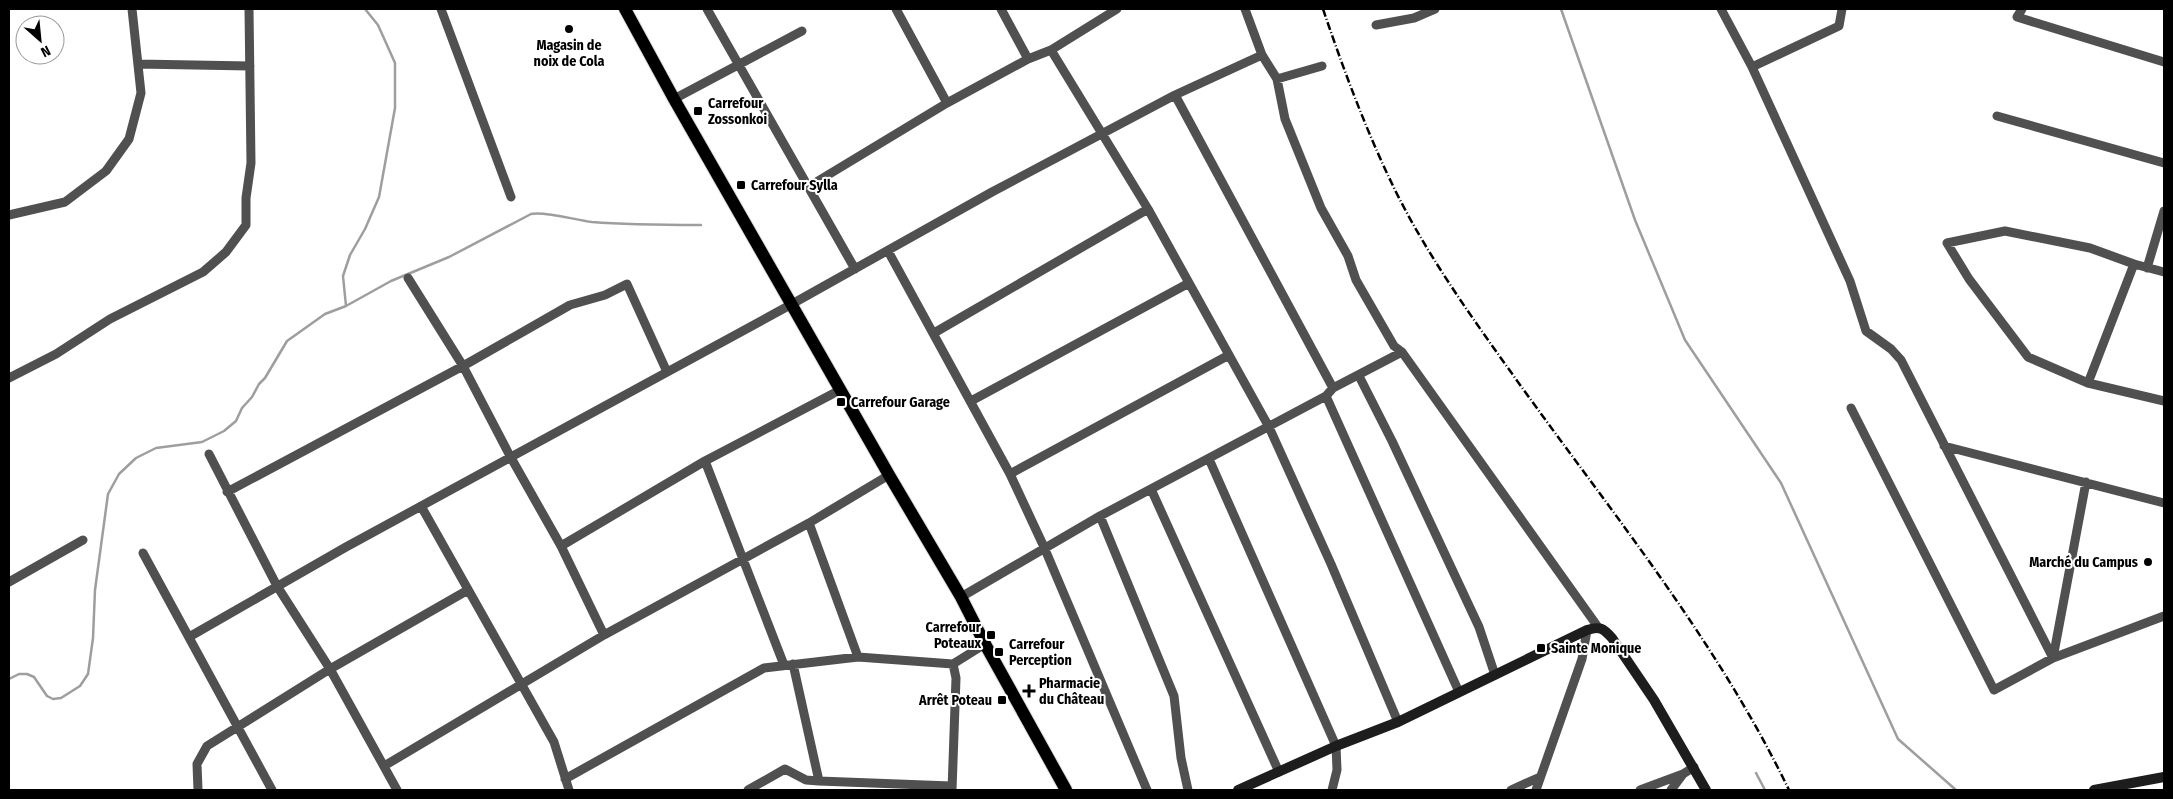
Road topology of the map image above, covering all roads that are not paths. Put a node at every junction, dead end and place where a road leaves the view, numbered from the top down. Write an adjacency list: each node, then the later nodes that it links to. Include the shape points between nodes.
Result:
1 (132, 9): 20 (street)
2 (248, 9): 22 (street)
3 (441, 9): 33 (street)
4 (625, 9): 27 (main road)
5 (707, 9): 21 (street)
6 (896, 9): 28 (street)
7 (1001, 9): 18 (street)
8 (1246, 9): 17 (street)
9 (1435, 9): 14 (street, via 1414,18)
10 (1721, 9): 24 (street)
11 (1842, 9): 24 (street, via 1839,26)
12 (2022, 9): 19 (street, via 2017,17)
13 (1112, 10): 16 (street)
14 (1376, 25)
15 (802, 30): 21 (street)
16 (1051, 50): 18 (street); 30 (street)
17 (1262, 54): 25 (street); 26 (street)
18 (1028, 59): 28 (street)
19 (2164, 62)
20 (138, 64): 22 (street); 36 (street, via 141,93 128,138 106,170 66,202)
21 (738, 65): 27 (street); 32 (street)
22 (250, 66): 51 (street, via 251,163 246,225 226,252 203,272 110,319 56,354)
23 (1322, 66): 25 (street)
24 (1752, 67): 60 (street, via 1850,281 1866,331 1901,360)
25 (1277, 80): 46 (street, via 1285,119 1321,208 1348,256 1356,280 1394,346)
26 (1175, 95): 30 (street); 53 (street)
27 (674, 99): 44 (main road)
28 (947, 103): 32 (street)
29 (1996, 116): 31 (street)
30 (1102, 133): 34 (street); 37 (street)
31 (2164, 163)
32 (808, 187): 40 (street)
33 (511, 196)
34 (1148, 209): 43 (street); 45 (street)
35 (2164, 211): 39 (street)
36 (9, 215)
37 (888, 251): 40 (street); 45 (street)
38 (2134, 264): 39 (street); 52 (street); 52 (street, via 2090,248 2005,230 1947,243 1969,279 2028,357)
39 (2148, 268): 41 (street)
40 (855, 269): 44 (street)
41 (2164, 272)
42 (408, 278): 48 (street)
43 (1189, 283): 47 (street); 57 (street)
44 (792, 304): 49 (street); 54 (main road)
45 (934, 333): 57 (street)
46 (1402, 352): 50 (street); 84 (street)
47 (1229, 355): 59 (street); 65 (street)
48 (463, 366): 49 (street, via 570,305 605,295 627,284); 62 (street); 69 (street)
49 (667, 372): 62 (street)
50 (1359, 376): 53 (street); 94 (street, via 1479,627)
51 (9, 378)
52 (2088, 383): 56 (street)
53 (1333, 388): 55 (street)
54 (840, 390): 64 (street); 66 (main road)
55 (1326, 396): 59 (street); 96 (street)
56 (2164, 400)
57 (971, 401): 65 (street)
58 (1851, 408): 90 (street, via 1994,690)
59 (1269, 427): 63 (street); 97 (street)
60 (1944, 446): 67 (street); 90 (street)
61 (209, 454): 69 (street)
62 (510, 456): 71 (street); 75 (street)
63 (1210, 459): 68 (street); 99 (street)
64 (706, 461): 75 (street); 78 (street)
65 (1010, 474): 76 (street)
66 (889, 475): 73 (street); 82 (main road)
67 (2086, 482): 70 (street); 90 (street)
68 (1151, 489): 72 (street); 102 (street)
69 (227, 492): 80 (street)
70 (2164, 503)
71 (421, 506): 80 (street); 81 (street)
72 (1100, 516): 76 (street); 120 (street, via 1174,696)
73 (809, 523): 78 (street); 89 (street)
74 (83, 540): 79 (street)
75 (561, 546): 86 (street)
76 (1044, 547): 82 (street); 119 (street)
77 (143, 553): 87 (street)
78 (744, 557): 86 (street); 92 (street)
79 (9, 582)
80 (277, 586): 87 (street); 93 (street)
81 (468, 590): 93 (street); 95 (street)
82 (961, 597): 88 (main road)
83 (2164, 616): 90 (street)
84 (1598, 627): 85 (street); 101 (street, via 1605,630 1617,646)
85 (1587, 630): 94 (street); 104 (street, via 1582,659)
86 (604, 635): 95 (street)
87 (189, 637): 98 (street)
88 (985, 644): 91 (street); 118 (main road)
89 (858, 657): 91 (street); 92 (street)
90 (2053, 658)
91 (953, 664): 111 (street, via 956,678)
92 (789, 665): 106 (street, via 764,668); 109 (street)
93 (330, 669): 98 (street); 100 (street)
94 (1494, 675): 96 (street)
95 (521, 683): 100 (street); 106 (street, via 554,742)
96 (1459, 692): 97 (street)
97 (1398, 722): 99 (street)
98 (238, 727): 112 (street, via 207,746 196,764); 113 (street)
99 (1336, 746): 102 (street); 122 (street, via 1337,770)
100 (384, 766): 114 (street)
101 (1694, 766): 103 (street); 127 (street)
102 (1279, 772): 121 (street)
103 (1683, 774): 125 (street); 126 (street)
104 (1540, 777): 123 (street); 124 (street)
105 (2164, 777): 107 (street)
106 (565, 779): 115 (street)
107 (2152, 779): 110 (street); 128 (street)
108 (806, 780): 109 (street); 116 (street, via 785,770); 117 (street)
109 (819, 781): 111 (street)
110 (2164, 782)
111 (952, 788)
112 (198, 790)
113 (272, 790)
114 (397, 790)
115 (570, 790)
116 (748, 790)
117 (809, 790)
118 (1066, 790)
119 (1147, 790)
120 (1188, 790)
121 (1238, 790)
122 (1332, 790)
123 (1511, 790)
124 (1536, 790)
125 (1640, 790)
126 (1671, 790)
127 (1706, 790)
128 (2096, 790)

